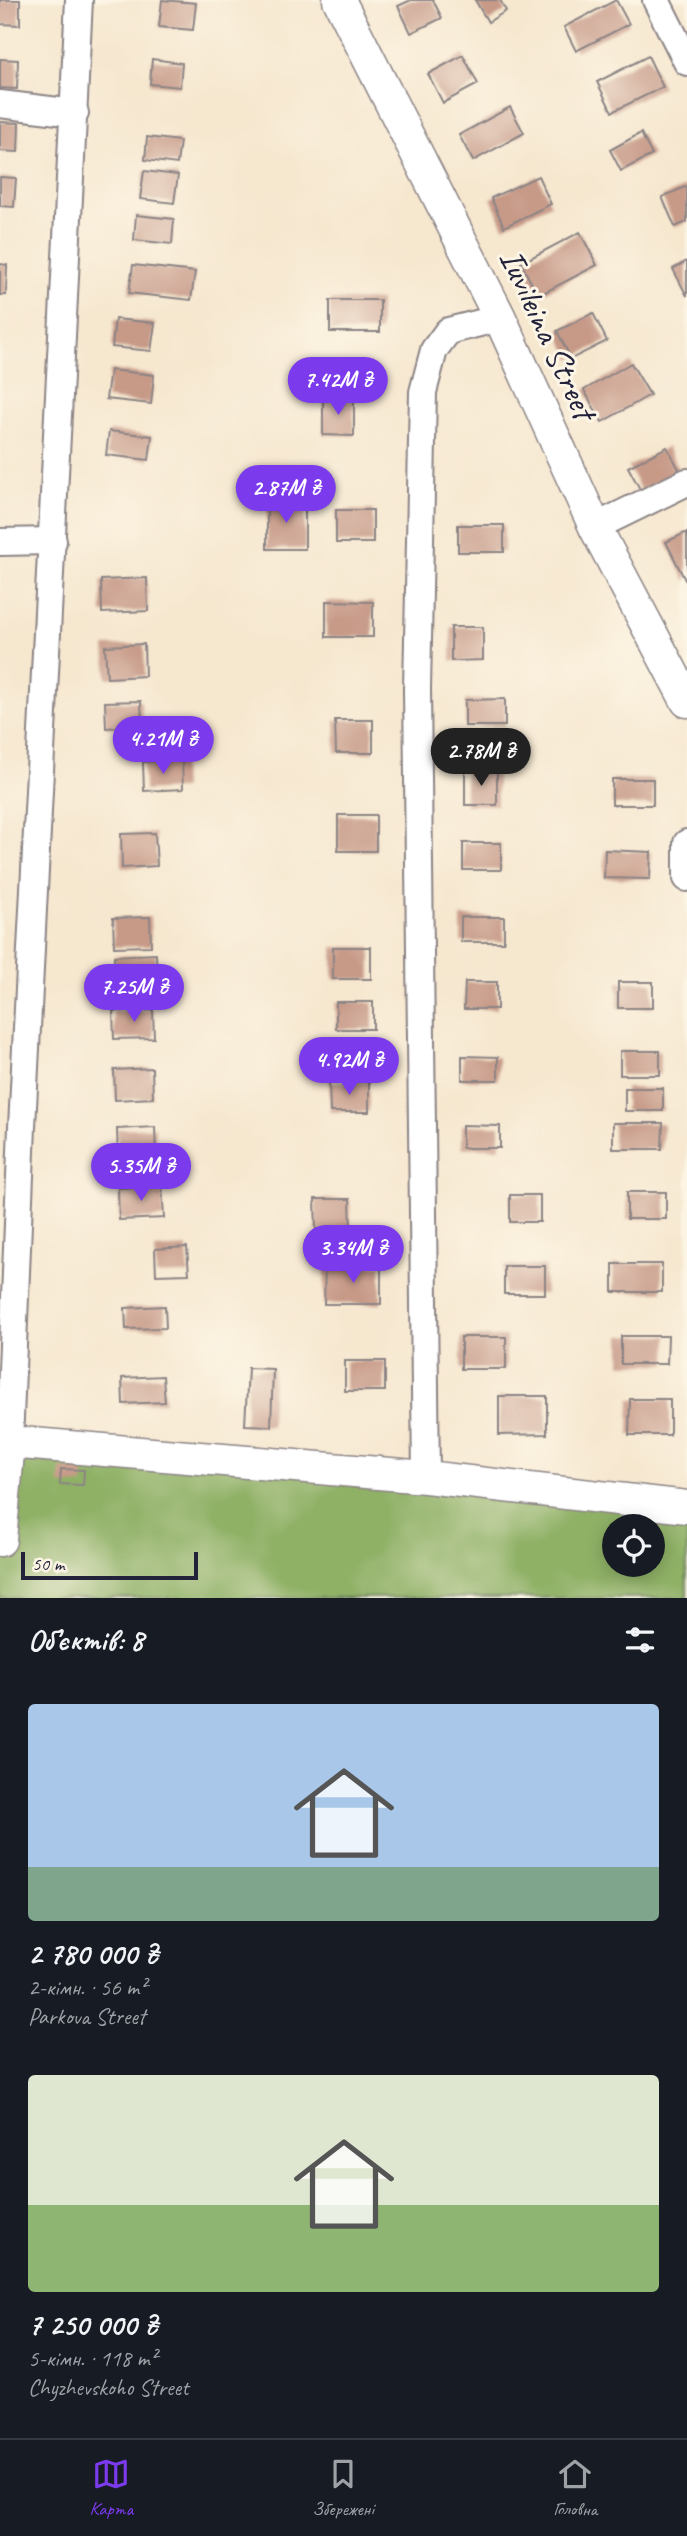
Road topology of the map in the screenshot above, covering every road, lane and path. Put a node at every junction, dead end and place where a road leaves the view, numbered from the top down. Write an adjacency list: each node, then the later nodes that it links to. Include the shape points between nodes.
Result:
1 (79, 0): 6 (street)
2 (339, 0): 7 (street, Iuvileina Street)
3 (656, 0): 4 (street)
4 (687, 62)
5 (0, 104): 6 (street)
6 (75, 114): 10 (street)
7 (500, 318): 9 (street, Iuvileina Street); 17 (street, via 448,331 434,350 423,392 417,689)
8 (687, 482): 9 (street)
9 (595, 527): 12 (street, Iuvileina Street)
10 (53, 541): 11 (street); 15 (street)
11 (0, 542)
12 (687, 701)
13 (687, 843): 14 (street)
14 (687, 878)
15 (11, 1127): 16 (street)
16 (9, 1442): 17 (street); 19 (street)
17 (426, 1477): 18 (street)
18 (687, 1507)
19 (0, 1540)

